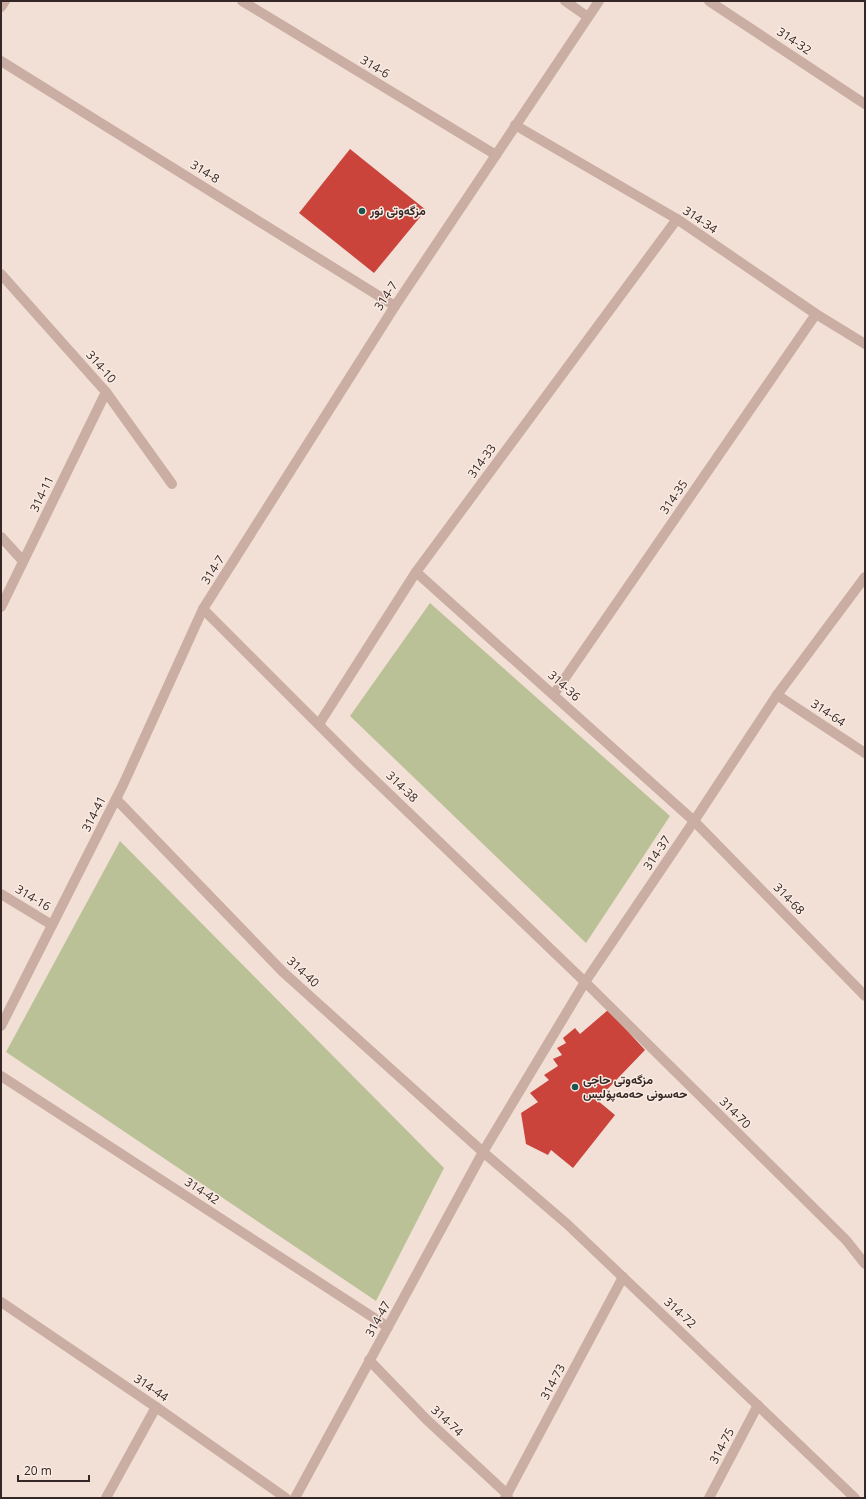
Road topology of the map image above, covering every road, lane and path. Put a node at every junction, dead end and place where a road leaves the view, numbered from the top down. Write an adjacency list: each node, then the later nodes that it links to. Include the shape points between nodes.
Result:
1 (5, 1): 6 (street)
2 (242, 1): 11 (street, 314-6)
3 (565, 1): 7 (street)
4 (599, 1): 7 (street, 314-7)
5 (709, 1): 9 (street, 314-32)
6 (1, 7)
7 (588, 17): 10 (street, 314-7)
8 (1, 61): 14 (street, 314-8)
9 (865, 104)
10 (515, 125): 11 (street, 314-7); 12 (street, 314-34)
11 (496, 155): 14 (street, 314-7)
12 (677, 219): 15 (street, 314-34); 21 (street, 314-33)
13 (1, 274): 17 (street, 314-10)
14 (395, 306): 24 (street, 314-7)
15 (816, 314): 16 (street, 314-34); 25 (street, 314-35)
16 (865, 344)
17 (106, 392): 18 (street, 314-10); 20 (street, 314-11)
18 (172, 484)
19 (1, 537): 20 (street)
20 (23, 561): 23 (street, 314-11)
21 (416, 572): 25 (street, 314-36); 27 (street, 314-33)
22 (865, 577): 26 (street, 314-37)
23 (1, 607)
24 (203, 609): 27 (street, 314-38); 29 (street, 314-41)
25 (554, 694): 30 (street, 314-36)
26 (777, 695): 28 (street, 314-64); 30 (street, 314-37)
27 (319, 724): 33 (street, 314-38)
28 (865, 753)
29 (116, 799): 32 (street, 314-41); 37 (street, 314-40, via 283,972)
30 (694, 820): 33 (street, 314-37); 34 (street, 314-68)
31 (1, 894): 32 (street, 314-16)
32 (52, 925): 35 (street, 314-41)
33 (585, 982): 37 (street, 314-37); 38 (street, 314-70, via 846,1240)
34 (865, 996)
35 (1, 1026)
36 (1, 1076): 41 (street, 314-42)
37 (483, 1152): 39 (street, 314-72, via 567,1224); 41 (street, 314-47)
38 (865, 1264)
39 (623, 1277): 43 (street, 314-72); 45 (street, 314-73)
40 (1, 1302): 44 (street, 314-44)
41 (388, 1327): 42 (street, 314-47)
42 (369, 1360): 45 (street, 314-74); 48 (street, 314-47)
43 (758, 1406): 49 (street, 314-75); 50 (street, 314-72)
44 (156, 1407): 46 (street); 47 (street, 314-44)
45 (507, 1497)
46 (106, 1498)
47 (286, 1498)
48 (295, 1498)
49 (709, 1498)
50 (855, 1498)

